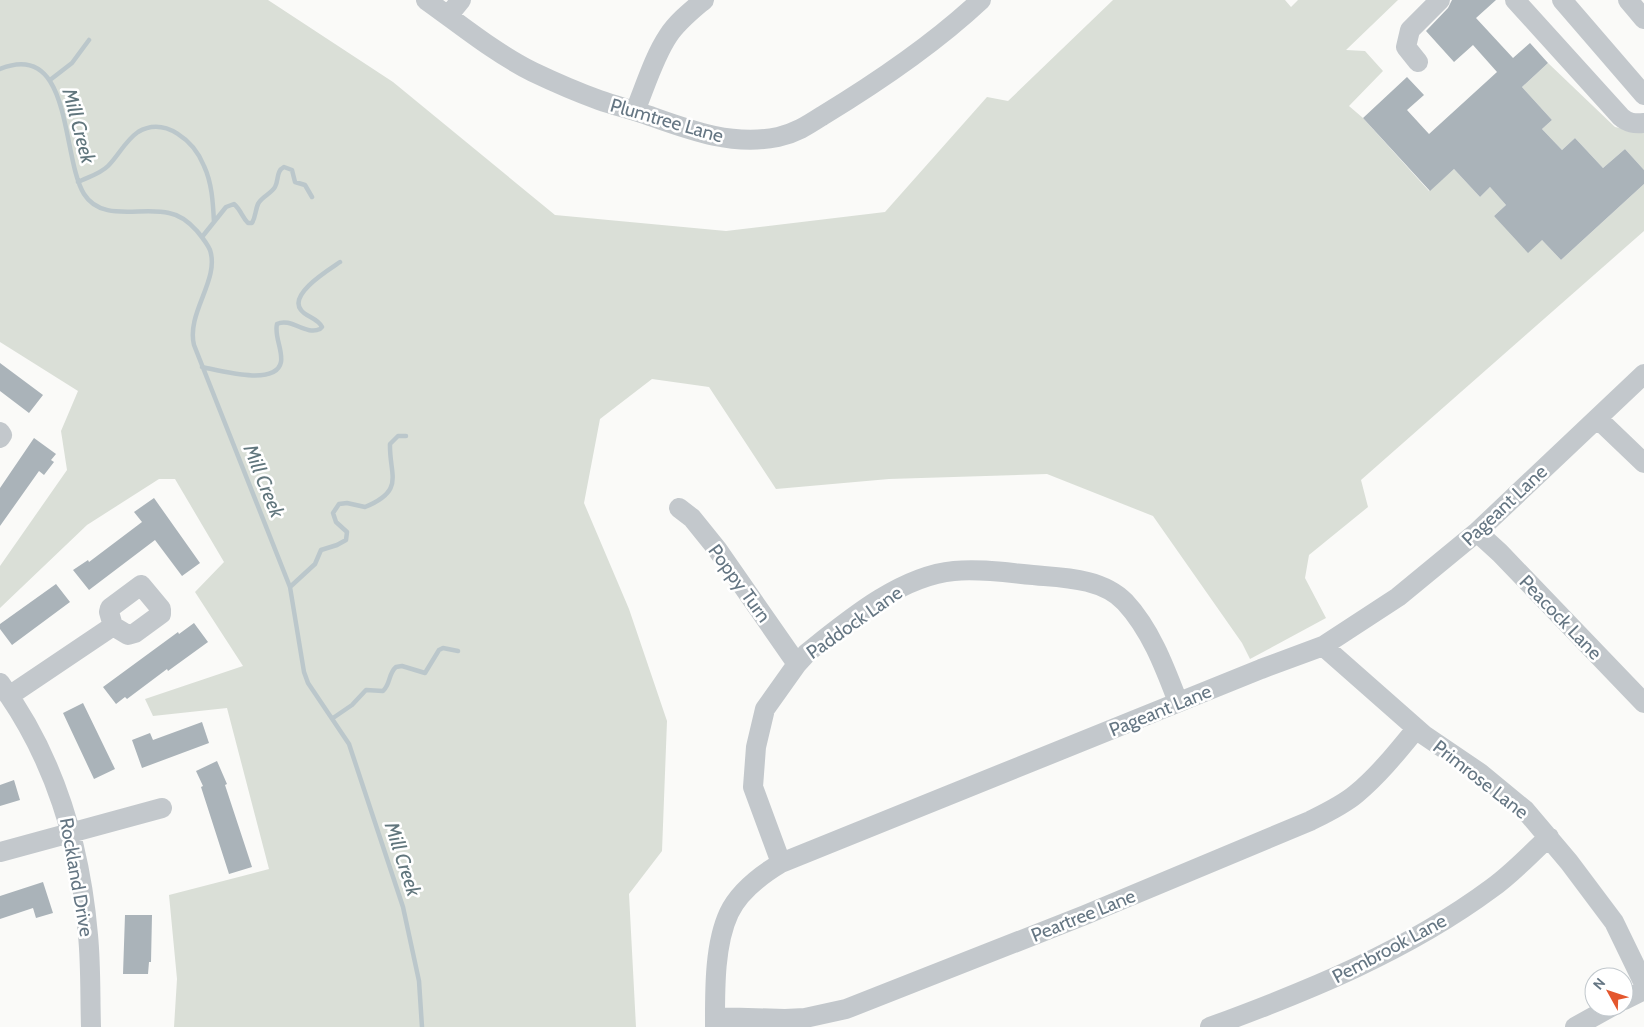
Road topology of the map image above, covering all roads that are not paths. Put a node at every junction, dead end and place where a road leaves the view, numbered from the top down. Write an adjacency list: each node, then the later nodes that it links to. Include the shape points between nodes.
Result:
1 (426, 0): 9 (street, Plumtree Lane)
2 (461, 0): 9 (street)
3 (704, 0): 12 (street, via 668,35)
4 (981, 0): 12 (street, Plumtree Lane, via 934,42 802,130 780,137 737,140 694,132)
5 (1440, 0): 10 (street, via 1408,34 1406,46)
6 (1515, 0): 13 (street, via 1621,117 1627,122)
7 (1531, 0): 13 (street, via 1626,107)
8 (1562, 0): 11 (street)
9 (448, 16): 12 (street, Plumtree Lane, via 531,71 601,101)
10 (1418, 62)
11 (1644, 94)
12 (635, 111)
13 (1644, 122)
14 (1644, 374): 15 (street, Pageant Lane)
15 (1598, 419): 18 (street); 20 (street, Pageant Lane)
16 (0, 432): 17 (street)
17 (0, 438)
18 (1644, 462)
19 (679, 508): 23 (street, Poppy Turn, via 692,518 717,549)
20 (1477, 532): 22 (street, Pageant Lane, via 1398,597); 26 (street, Peacock Lane)
21 (113, 626): 24 (street)
22 (1323, 646): 25 (street, Pageant Lane); 27 (street, Primrose Lane)
23 (796, 664): 25 (street, Paddock Lane, via 865,609 916,581 952,571 972,570 1056,577 1100,584 1124,601 1147,632); 32 (street, Paddock Lane, via 765,709 756,747 753,787)
24 (5, 689): 29 (street, Rockland Drive, via 47,764)
25 (1178, 702): 32 (street, Pageant Lane)
26 (1644, 703)
27 (1416, 729): 30 (street, Primrose Lane, via 1510,796); 35 (street, Peartree Lane, via 1369,782 1327,812 1085,916 846,1009 805,1018)
28 (162, 808): 29 (street)
29 (72, 832): 31 (street); 36 (street, Rockland Drive, via 89,937)
30 (1549, 837): 33 (street, Primrose Lane, via 1614,922); 37 (street, Pembrook Lane, via 1494,887 1402,945 1364,965)
31 (0, 852)
32 (781, 863): 35 (street, Pageant Lane, via 753,883 729,913 719,951)
33 (1644, 984)
34 (1592, 1017): 38 (street)
35 (715, 1022)
36 (91, 1027)
37 (1210, 1027)
38 (1574, 1027)

